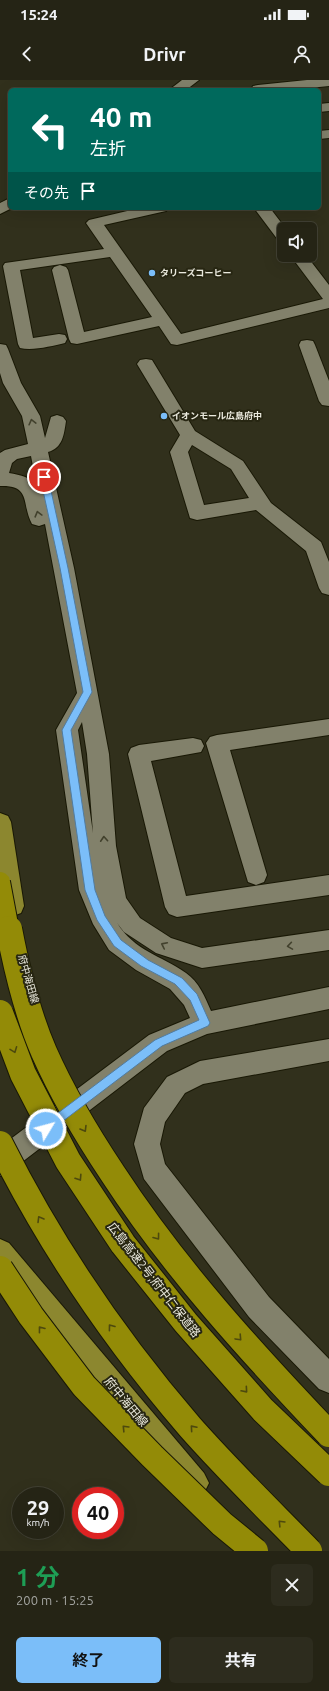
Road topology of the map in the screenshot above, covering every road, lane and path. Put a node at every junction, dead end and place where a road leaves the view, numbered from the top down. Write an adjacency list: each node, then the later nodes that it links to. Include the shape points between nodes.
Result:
1 (192, 80): 4 (street)
2 (306, 82): 3 (street); 5 (street)
3 (329, 82)
4 (179, 88)
5 (265, 88)
6 (153, 210): 9 (street, via 94,223)
7 (264, 210): 8 (street)
8 (277, 228)
9 (115, 252): 14 (street); 15 (street, via 11,266 26,344)
10 (303, 262): 12 (street)
11 (60, 270): 14 (street, via 77,339)
12 (329, 296)
13 (329, 303): 14 (street, via 177,340)
14 (163, 320)
15 (59, 339)
16 (307, 345): 21 (street)
17 (1, 354): 20 (street, via 12,383)
18 (146, 364): 23 (street)
19 (0, 389): 20 (street)
20 (22, 400): 24 (street, one-way to 20, via 31,416)
21 (329, 402)
22 (57, 421): 24 (street, via 54,439 48,446)
23 (189, 435): 27 (street, via 238,465); 27 (street, via 178,452 197,513)
24 (38, 449): 25 (street, via 11,454 3,460); 28 (street)
25 (0, 475)
26 (0, 480): 28 (street, one-way to 26, via 40,524 31,490 22,482 9,478)
27 (261, 503): 29 (street, via 314,547)
28 (59, 546): 30 (street)
29 (329, 588)
30 (87, 692): 37 (street, one-way to 30, via 202,958 164,946 132,925 115,901 105,846 98,754); 40 (street, via 67,730 90,890 101,918 117,943 144,963 178,981 193,997)
31 (329, 728): 34 (street, via 217,743)
32 (193, 746): 36 (street, via 139,754 178,907)
33 (0, 822): 42 (main road, 府中海田線, via 25,969 60,1065)
34 (256, 874)
35 (0, 882): 48 (highway, one-way to 48, bridge, via 15,959 30,1014 53,1072 83,1128 127,1196 175,1262 233,1331)
36 (329, 885)
37 (329, 940)
38 (329, 998): 40 (street)
39 (0, 1013): 49 (highway, 広島高速2号;府中仁保道路, one-way to 49, bridge, via 23,1074 68,1162 123,1244 186,1322 263,1410)
40 (205, 1023): 42 (street, via 158,1043)
41 (329, 1050): 47 (street, via 200,1073 176,1085 153,1116 147,1144 153,1170 254,1301)
42 (80, 1103): 44 (street)
43 (0, 1144): 52 (highway, one-way to 43, bridge, via 221,1461 149,1377 76,1280 18,1182)
44 (0, 1163)
45 (0, 1252): 50 (main road, 府中海田線)
46 (0, 1269): 51 (highway, one-way to 46, bridge, via 222,1524 84,1386 31,1316)
47 (329, 1379)
48 (329, 1434)
49 (329, 1473)
50 (252, 1551)
51 (255, 1551)
52 (309, 1551)

